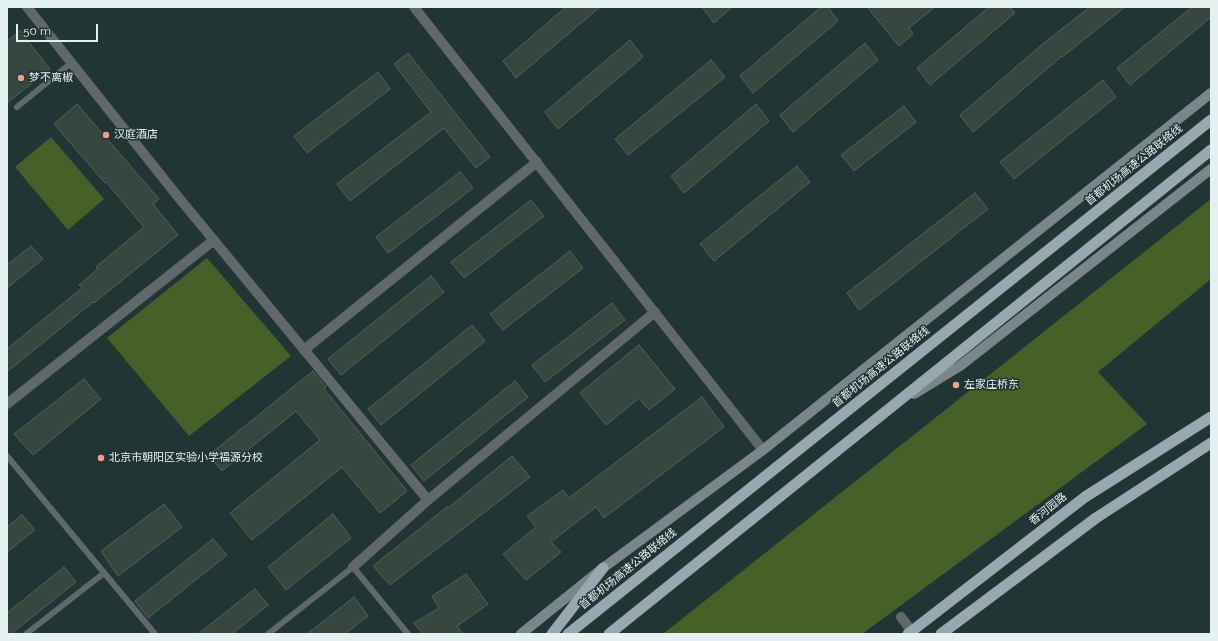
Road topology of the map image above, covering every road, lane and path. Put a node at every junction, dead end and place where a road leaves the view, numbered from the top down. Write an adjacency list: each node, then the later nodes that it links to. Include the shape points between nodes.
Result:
1 (26, 7): 3 (street)
2 (414, 7): 8 (street)
3 (72, 63): 5 (lane); 10 (street)
4 (1211, 93): 17 (main road)
5 (17, 107)
6 (1211, 120): 31 (highway, 首都机场高速公路联络线)
7 (1207, 153): 15 (highway)
8 (537, 162): 11 (street); 12 (street)
9 (1211, 169): 15 (main road, via 960,366)
10 (214, 240): 12 (street); 13 (street)
11 (655, 312): 17 (street); 19 (street)
12 (304, 350): 19 (street)
13 (7, 404)
14 (1211, 417): 24 (highway, 香河园路, via 1085,497)
15 (874, 420): 32 (highway)
16 (1211, 444): 33 (highway, via 1096,518)
17 (763, 450): 21 (main road)
18 (7, 456): 22 (lane)
19 (428, 500): 20 (street)
20 (353, 567): 27 (lane); 28 (lane)
21 (603, 568): 29 (main road); 30 (highway)
22 (104, 573): 25 (lane); 26 (lane)
23 (901, 617): 24 (street)
24 (912, 633)
25 (26, 634)
26 (155, 634)
27 (268, 634)
28 (408, 634)
29 (521, 634)
30 (552, 634)
31 (568, 634)
32 (609, 634)
33 (941, 634)

